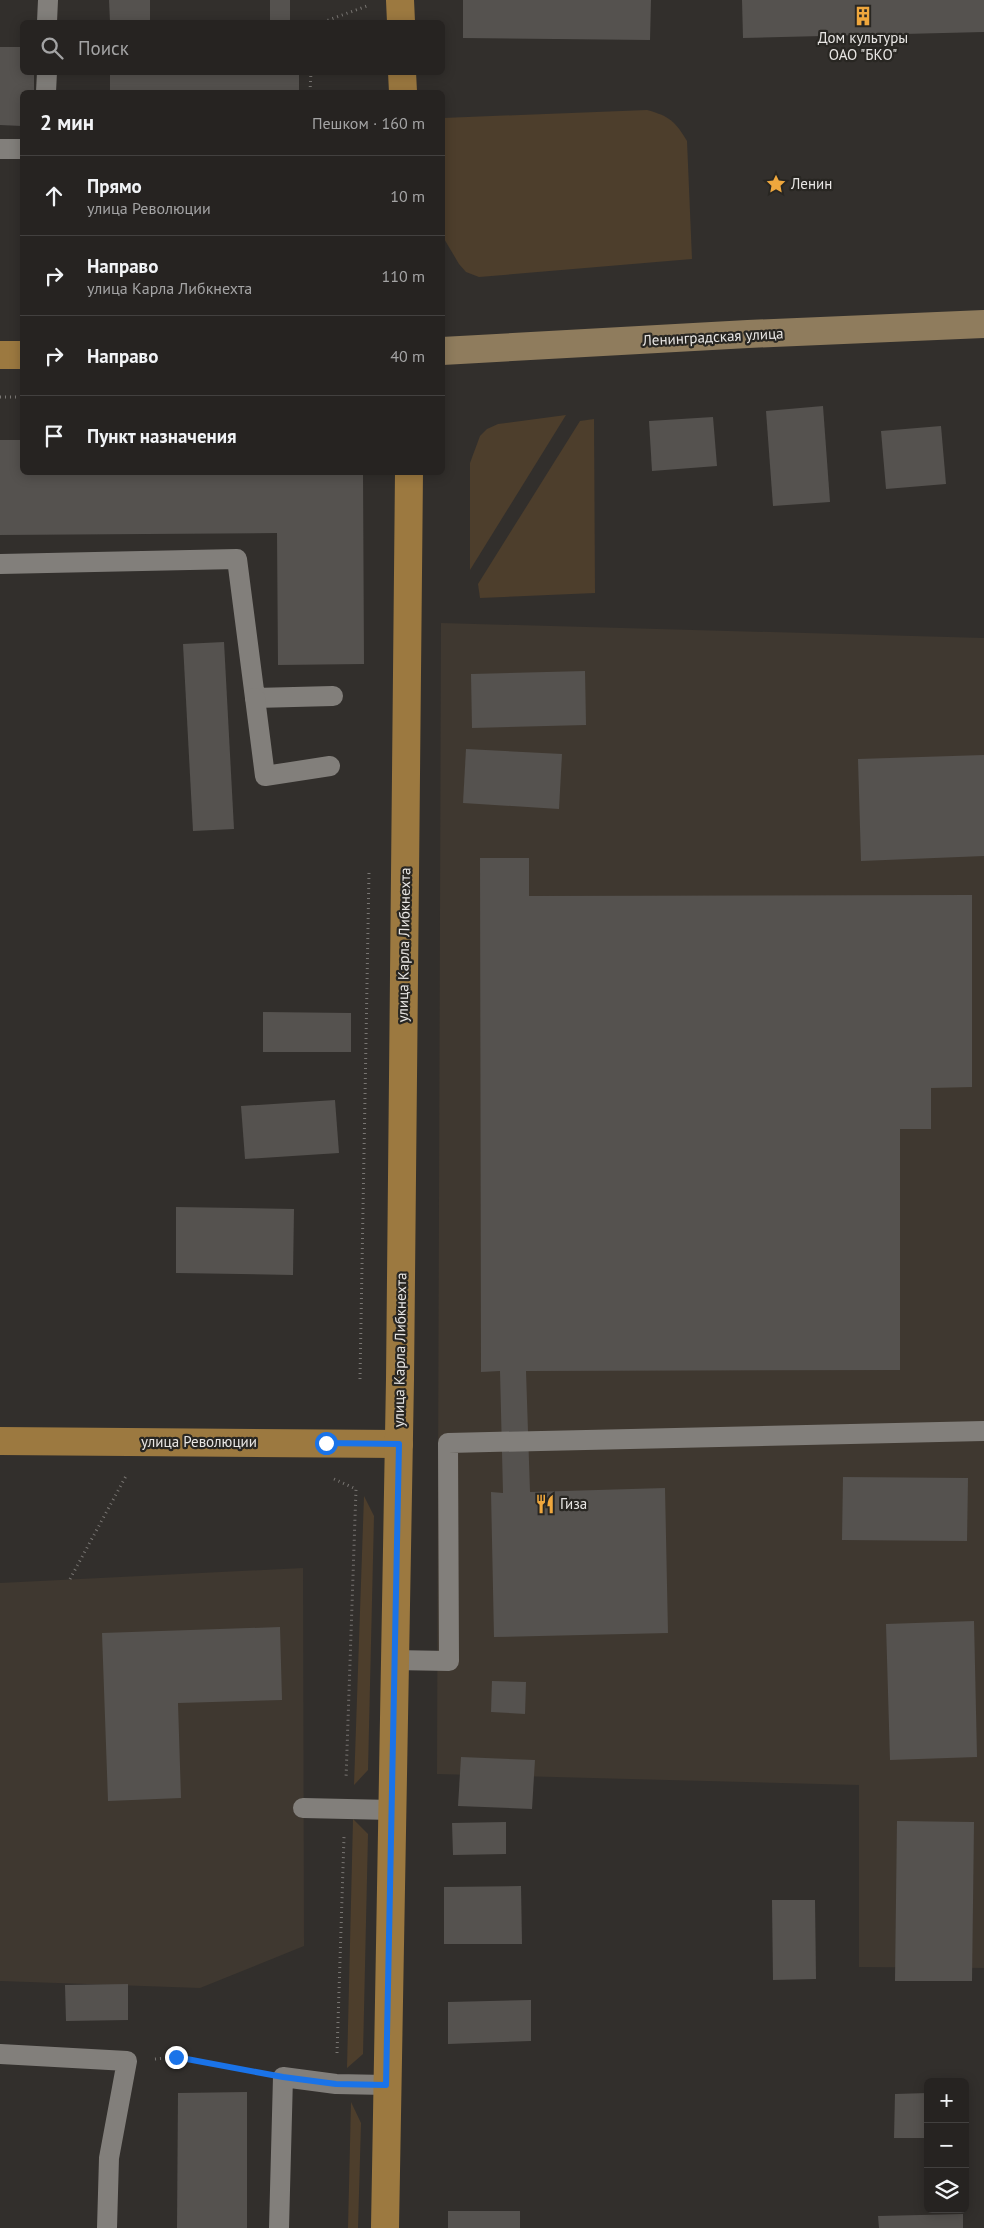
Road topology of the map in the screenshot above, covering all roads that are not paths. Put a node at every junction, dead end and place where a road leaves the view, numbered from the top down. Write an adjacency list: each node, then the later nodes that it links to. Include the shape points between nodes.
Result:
1 (48, 0): 3 (lane)
2 (400, 0): 4 (main road)
3 (47, 20)
4 (401, 20)
5 (47, 75): 7 (lane)
6 (402, 75): 8 (main road)
7 (46, 90)
8 (403, 90)
9 (20, 149): 10 (lane)
10 (0, 150)
11 (984, 324): 12 (street, Ленинградская улица)
12 (445, 351)
13 (0, 355): 14 (main road)
14 (20, 355)
15 (409, 475): 22 (main road, улица Карла Либкнехта)
16 (0, 564): 18 (lane, via 237,559)
17 (333, 696): 18 (lane)
18 (255, 698): 19 (lane, via 265,776)
19 (330, 766)
20 (984, 1431): 23 (lane, via 448,1443 449,1661)
21 (0, 1441): 22 (main road, улица Революции)
22 (399, 1444): 23 (main road, улица Карла Либкнехта)
23 (394, 1660): 25 (main road, улица Карла Либкнехта)
24 (303, 1808): 25 (lane)
25 (392, 1810): 27 (main road, улица Карла Либкнехта)
26 (0, 2054): 28 (lane, via 127,2061 108,2158)
27 (386, 2085): 29 (lane, via 336,2084 283,2077); 30 (main road, улица Карла Либкнехта)
28 (107, 2228)
29 (279, 2228)
30 (385, 2228)

